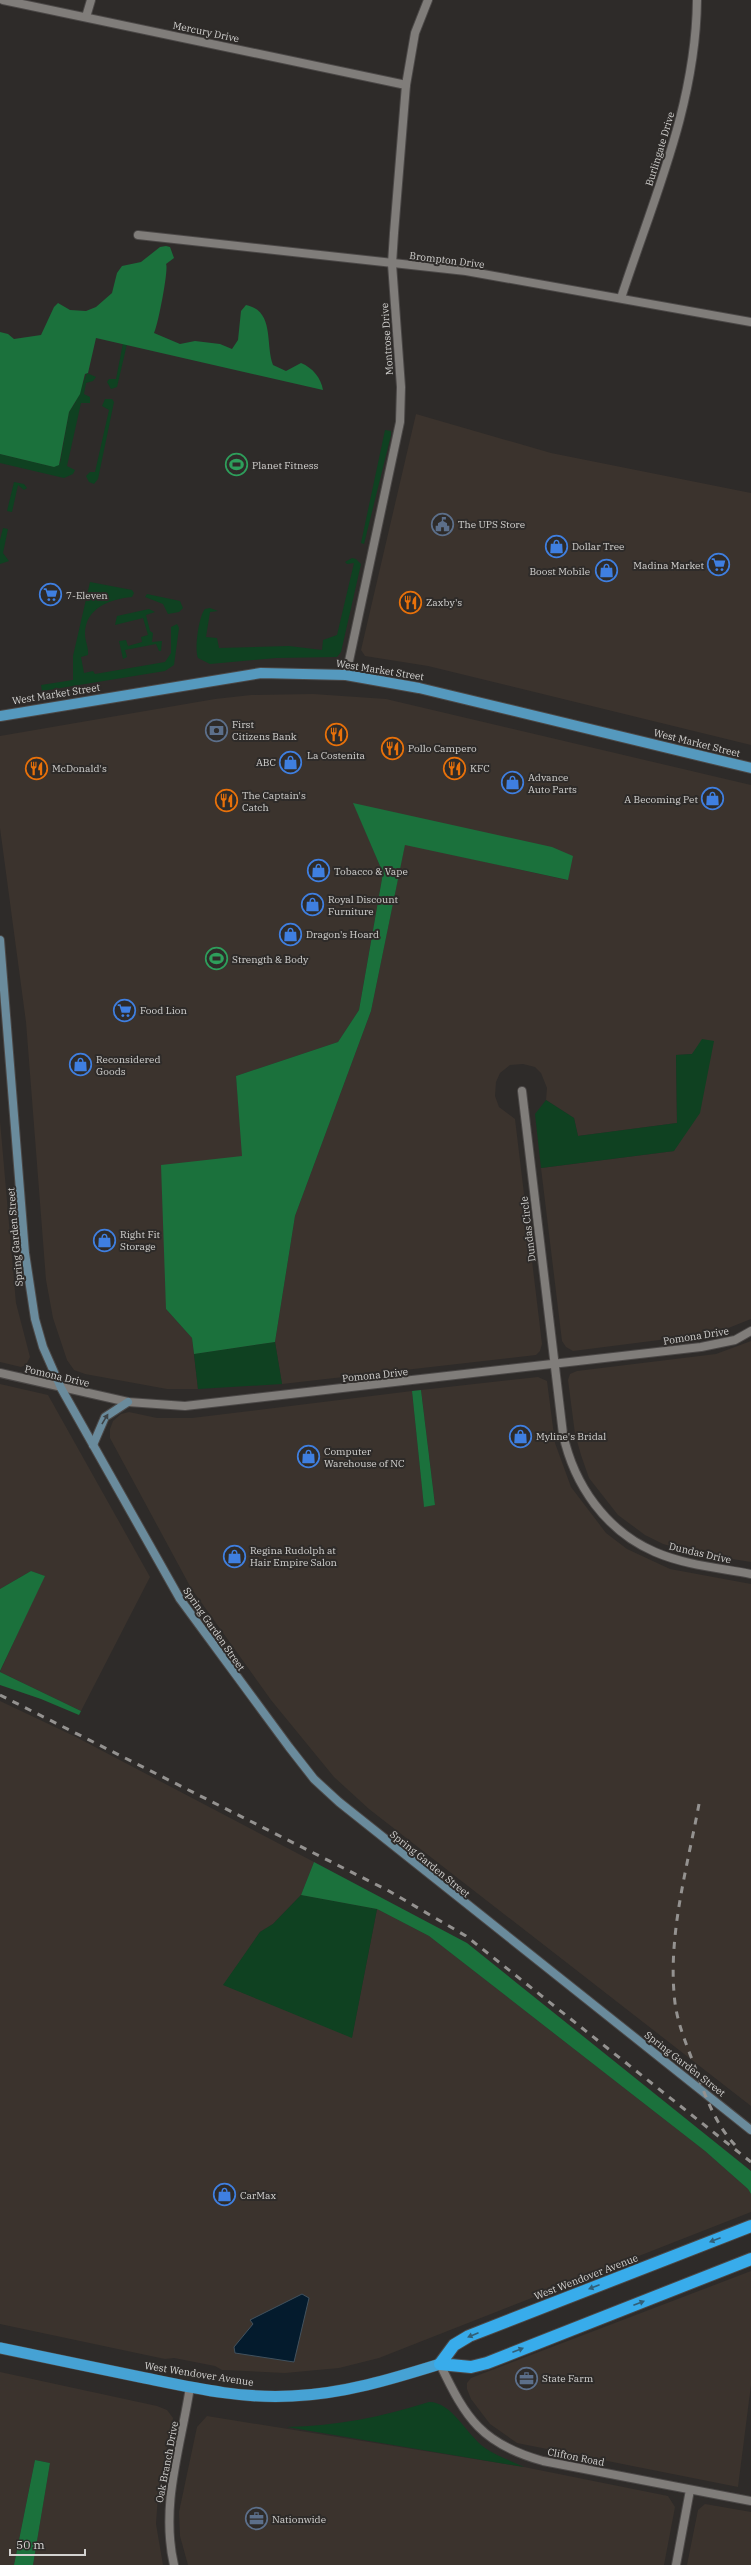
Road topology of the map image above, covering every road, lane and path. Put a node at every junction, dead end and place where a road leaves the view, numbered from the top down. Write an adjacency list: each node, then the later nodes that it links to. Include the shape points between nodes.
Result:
1 (3, 0): 5 (street, Mercury Drive)
2 (91, 0): 5 (street)
3 (428, 0): 6 (street, Montrose Drive, via 415,33)
4 (697, 0): 9 (street, Burlingate Drive, via 691,77 678,131)
5 (86, 17): 6 (street, Mercury Drive)
6 (406, 85): 8 (street, Montrose Drive)
7 (138, 235): 8 (street, Brompton Drive)
8 (392, 264): 9 (street, Brompton Drive, via 466,271); 11 (street, Montrose Drive, via 401,387 400,422)
9 (621, 298): 10 (street, Brompton Drive)
10 (751, 322)
11 (346, 675): 12 (main road, West Market Street, via 261,673); 13 (main road, West Market Street, via 419,688)
12 (0, 716)
13 (751, 768)
14 (0, 940): 19 (main road, Spring Garden Street, via 25,1253 35,1319 43,1347)
15 (522, 1091): 17 (street, Dundas Circle)
16 (751, 1331): 17 (street, Pomona Drive, via 735,1340 701,1347)
17 (556, 1363): 20 (street, Pomona Drive, via 202,1404); 22 (street, Dundas Drive, via 566,1446 577,1477 599,1510 616,1527 655,1552 692,1563)
18 (0, 1373): 19 (street, Pomona Drive)
19 (61, 1388): 20 (street, Pomona Drive); 21 (main road, Spring Garden Street)
20 (128, 1402): 21 (main road, one-way to 20, via 105,1417)
21 (93, 1445): 23 (main road, Spring Garden Street, via 180,1599 243,1687 314,1778 374,1832)
22 (751, 1574)
23 (751, 2130)
24 (751, 2226): 27 (highway, West Wendover Avenue, one-way to 27, via 469,2336 454,2345)
25 (751, 2259): 27 (highway, West Wendover Avenue, one-way to 25, via 471,2367 486,2362)
26 (0, 2348): 28 (highway, West Wendover Avenue)
27 (440, 2364): 28 (highway, West Wendover Avenue, via 356,2388 293,2396 238,2395); 29 (street, Clifton Road, via 462,2410 486,2434 513,2451 543,2461)
28 (190, 2387): 31 (street, Oak Branch Drive, via 168,2508 169,2539)
29 (690, 2490): 30 (street, Clifton Road); 32 (street)
30 (751, 2501)
31 (174, 2565)
32 (676, 2565)

